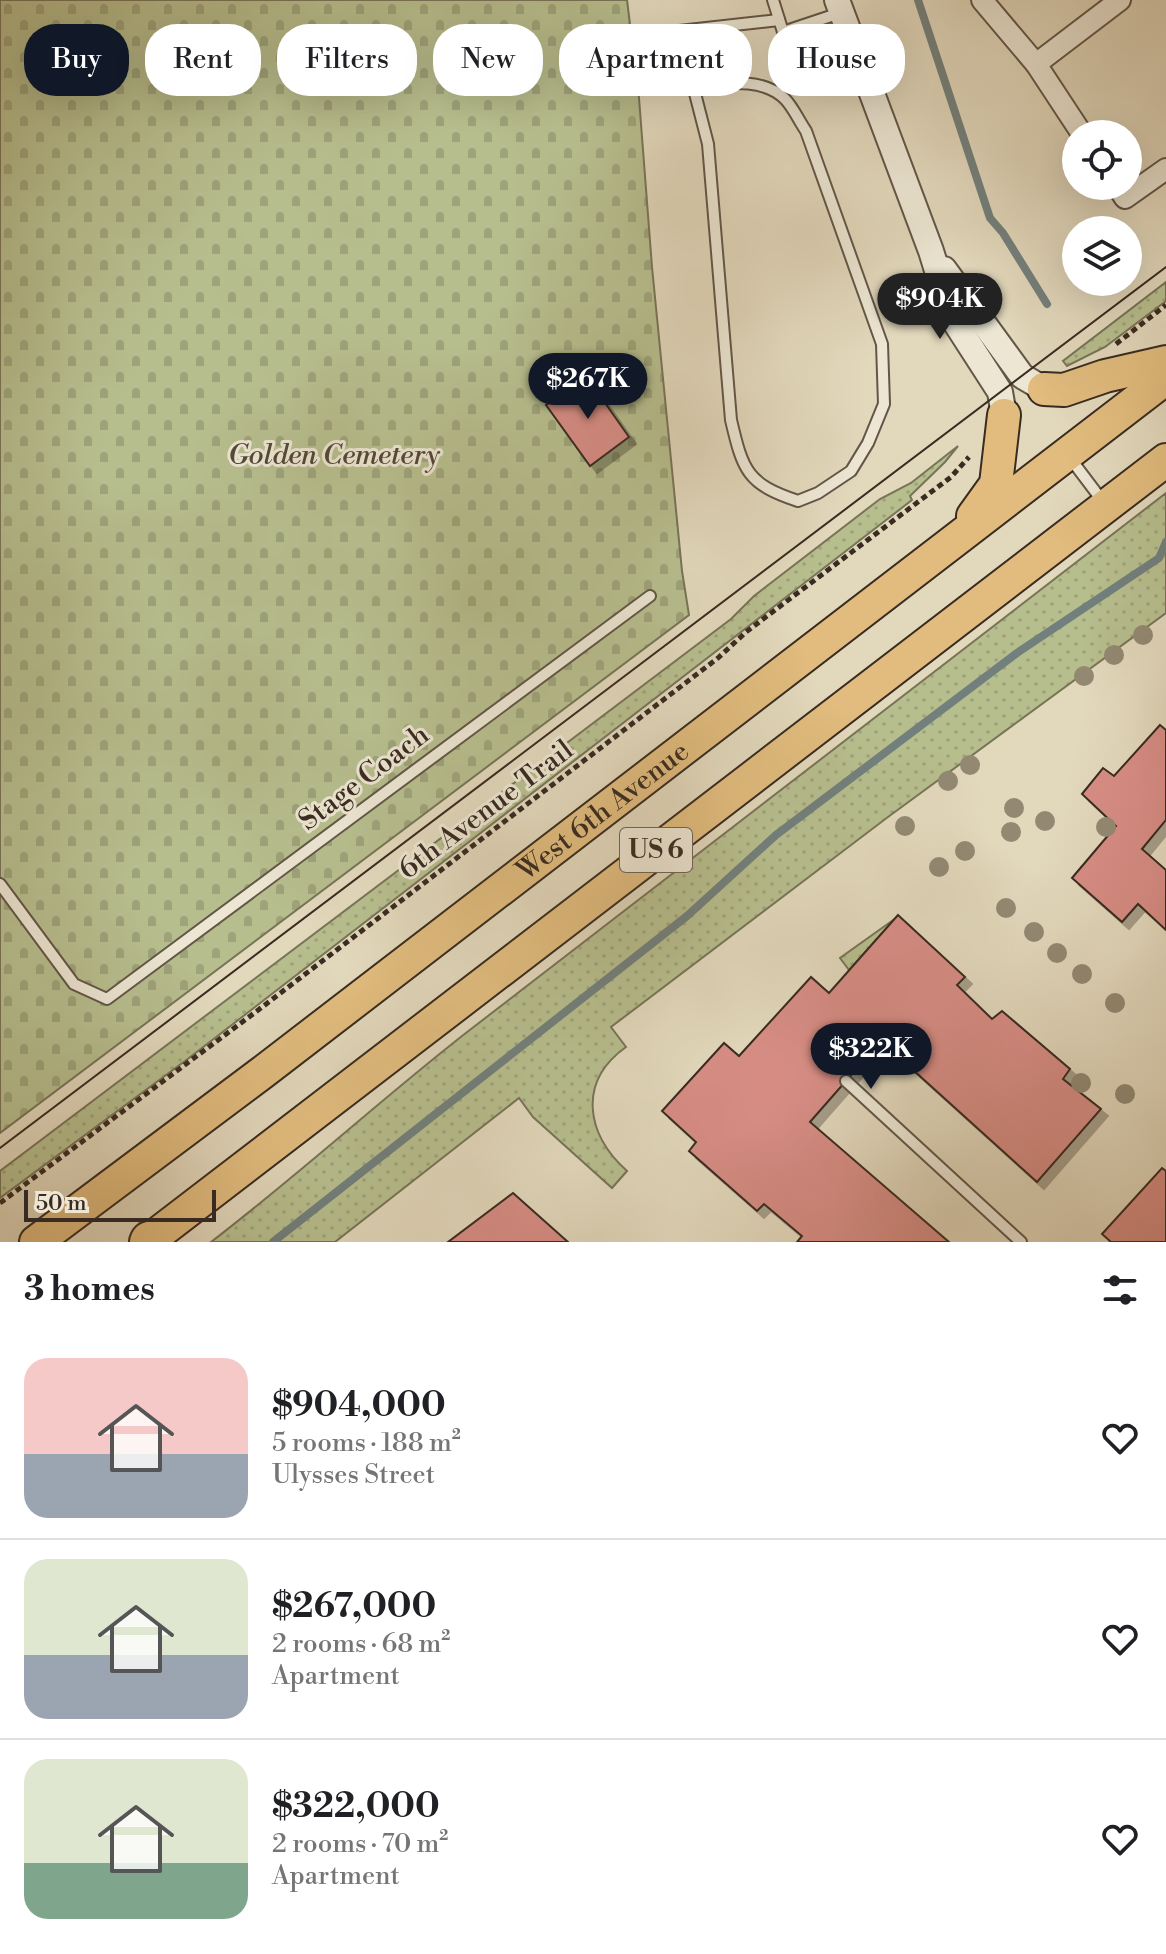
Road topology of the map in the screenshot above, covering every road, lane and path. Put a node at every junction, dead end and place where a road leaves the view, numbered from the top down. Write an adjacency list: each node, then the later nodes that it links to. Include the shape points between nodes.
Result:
1 (773, 0): 5 (lane)
2 (982, 0): 7 (street)
3 (1120, 0): 7 (street)
4 (840, 6): 5 (lane, via 783,32); 12 (street)
5 (779, 20): 6 (lane)
6 (743, 24)
7 (1036, 64): 9 (street)
8 (693, 86): 8 (lane, via 708,144 731,420 741,462 770,491 798,501 851,471 868,443 884,404 882,344 806,131 786,99 767,87)
9 (1073, 120)
10 (1166, 169): 11 (street)
11 (1142, 181)
12 (931, 251): 15 (street, via 1022,376); 16 (street, via 951,316 1000,392)
13 (1166, 362): 15 (highway, via 1064,390)
14 (1166, 378): 18 (highway, West 6th Avenue / US 6)
15 (1044, 389)
16 (1004, 415): 21 (highway, via 996,484)
17 (975, 444): 25 (path, 6th Avenue Trail, via 951,477)
18 (1066, 454): 20 (lane); 21 (highway, West 6th Avenue / US 6)
19 (1166, 460): 20 (highway, US 6)
20 (1106, 506): 26 (highway, US 6)
21 (953, 542): 27 (highway, West 6th Avenue / US 6)
22 (650, 596): 23 (lane, Stage Coach, via 107,999 74,984)
23 (0, 884)
24 (846, 1081): 28 (lane)
25 (0, 1203)
26 (148, 1241)
27 (36, 1242)
28 (1021, 1242)

